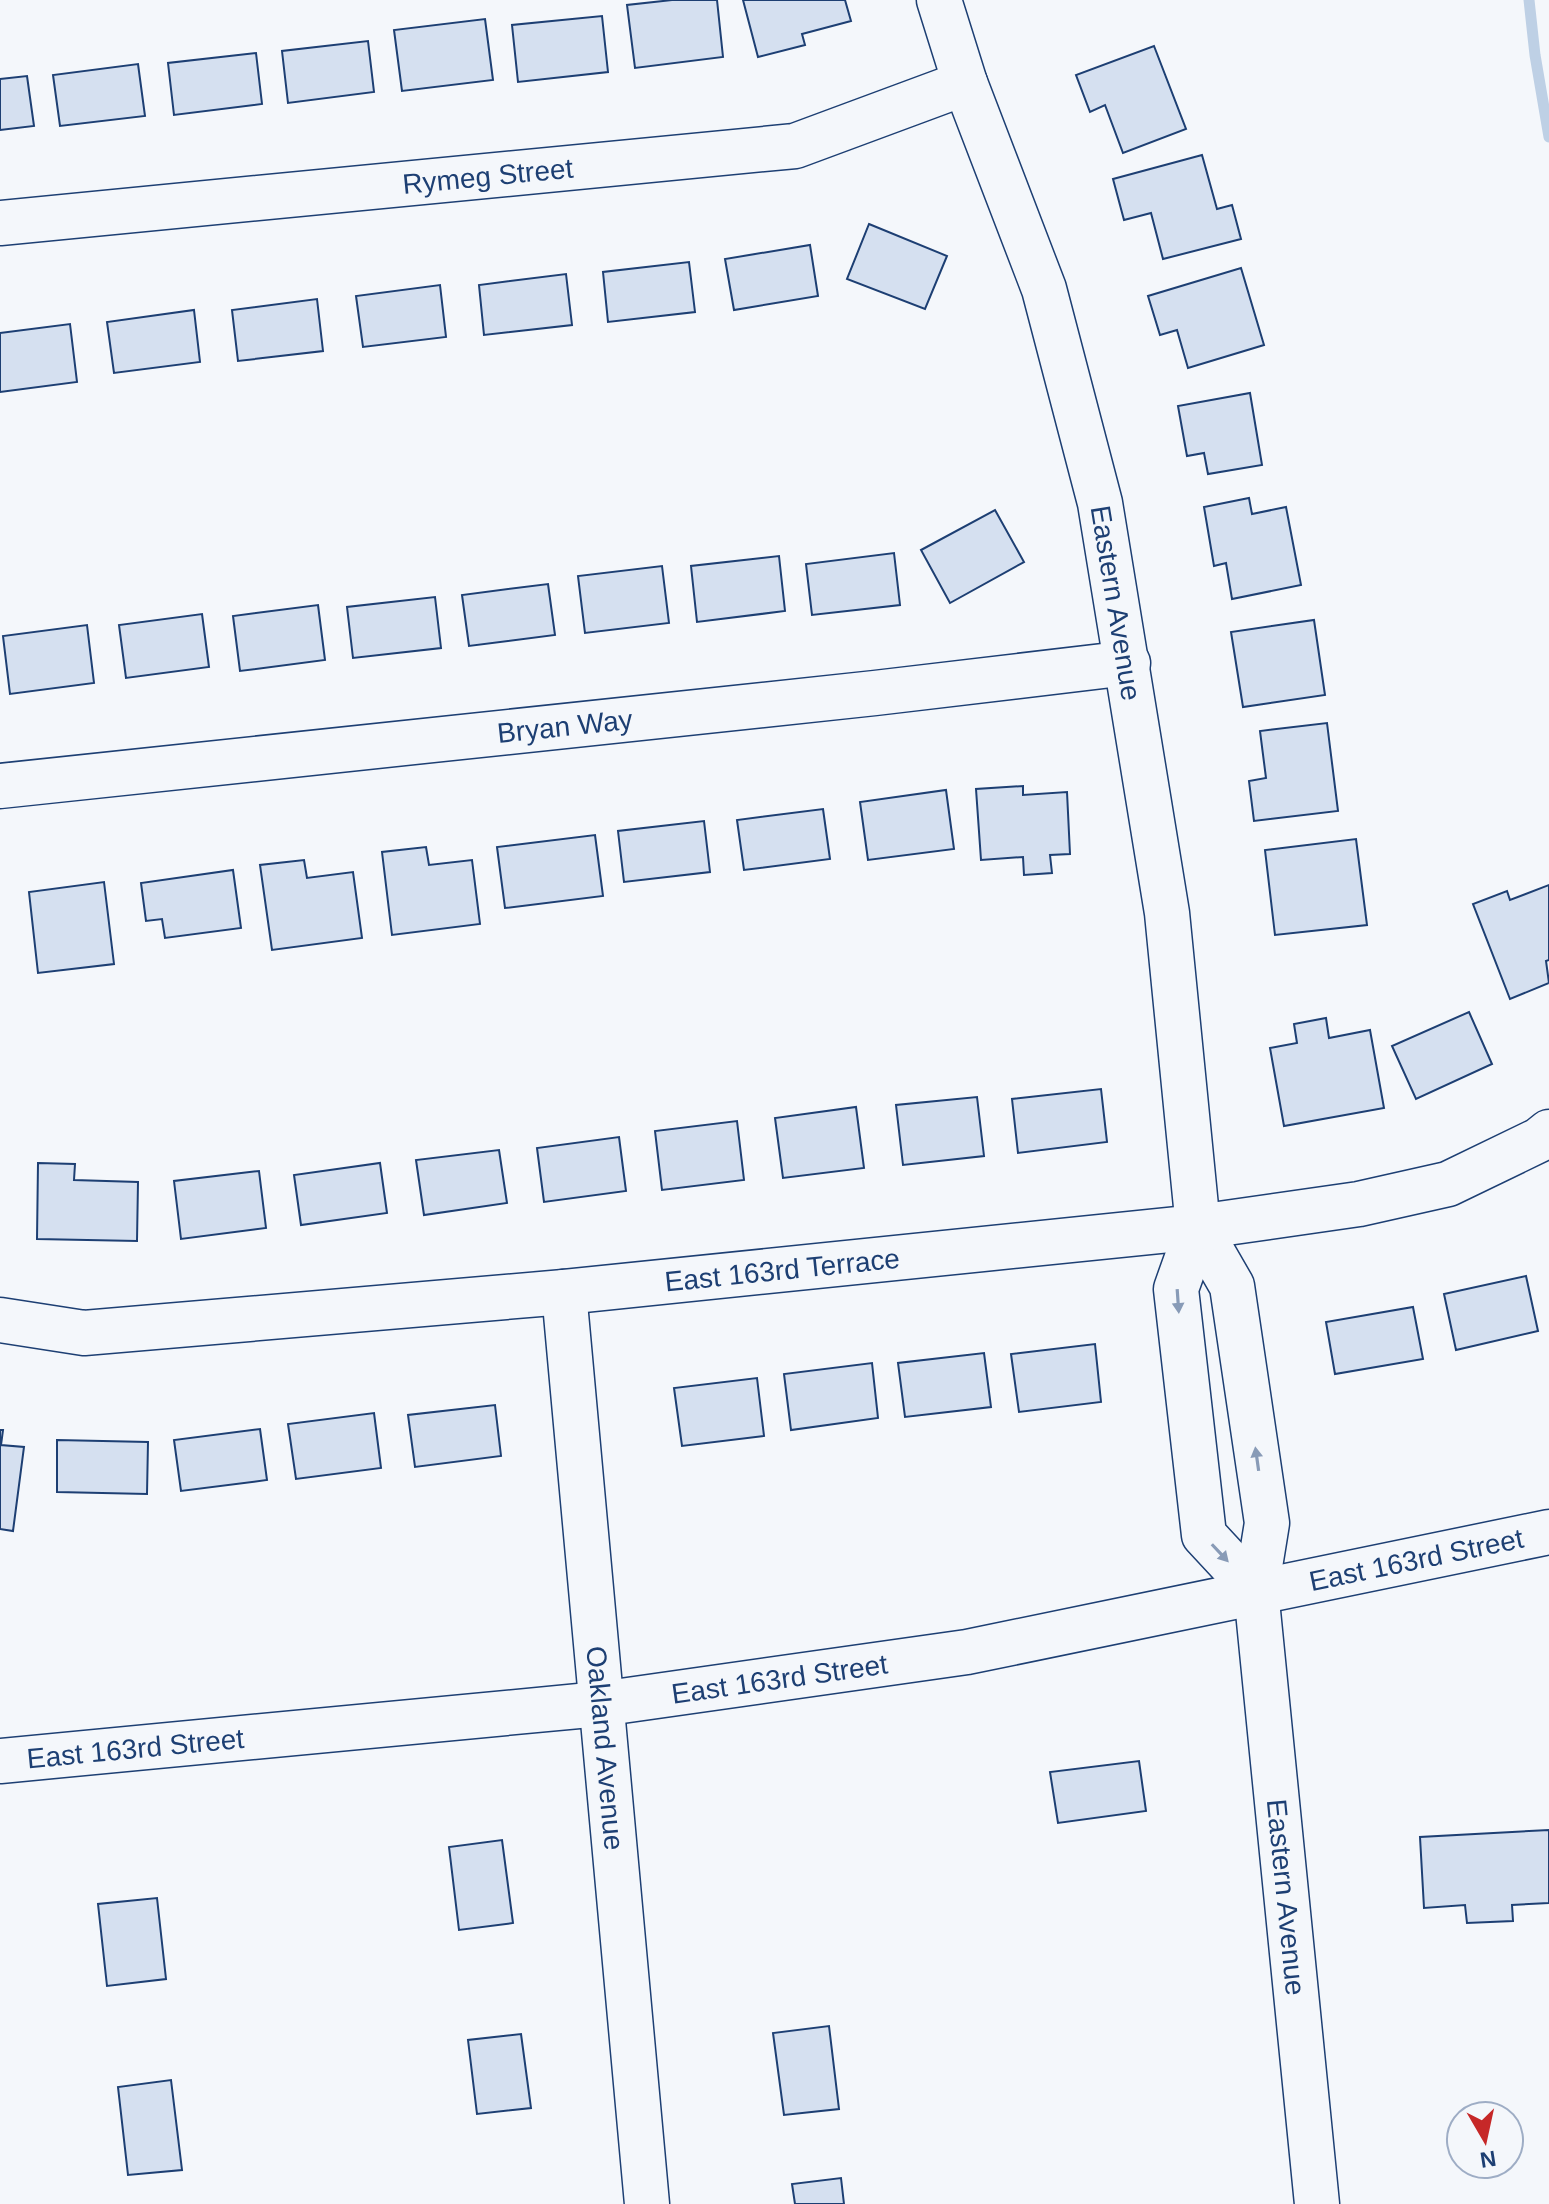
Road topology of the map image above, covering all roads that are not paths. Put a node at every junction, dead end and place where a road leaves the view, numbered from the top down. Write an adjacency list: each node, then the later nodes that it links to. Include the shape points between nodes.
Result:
1 (939, 0): 2 (street, Eastern Avenue)
2 (965, 83): 3 (street, Rymeg Street, via 795,146); 4 (street, Eastern Avenue, via 1044,289 1100,503)
3 (0, 223)
4 (1128, 663): 5 (street, Bryan Way); 7 (street, Eastern Avenue, via 1167,913)
5 (0, 786)
6 (1549, 1132): 7 (street, East 163rd Terrace, via 1448,1184 1359,1204)
7 (1198, 1227): 8 (street, East 163rd Terrace); 11 (street, Eastern Avenue, one-way to 7, via 1267,1523 1232,1286); 11 (street, Eastern Avenue, one-way to 11, via 1176,1289 1204,1535)
8 (564, 1292): 9 (street, East 163rd Terrace, via 84,1333); 12 (street, Oakland Avenue)
9 (0, 1320)
10 (1549, 1532): 11 (street, East 163rd Street)
11 (1256, 1591): 12 (street, East 163rd Street, via 967,1652); 15 (street, Eastern Avenue)
12 (600, 1704): 13 (street, East 163rd Street); 14 (street, Oakland Avenue)
13 (0, 1761)
14 (647, 2204)
15 (1317, 2204)

